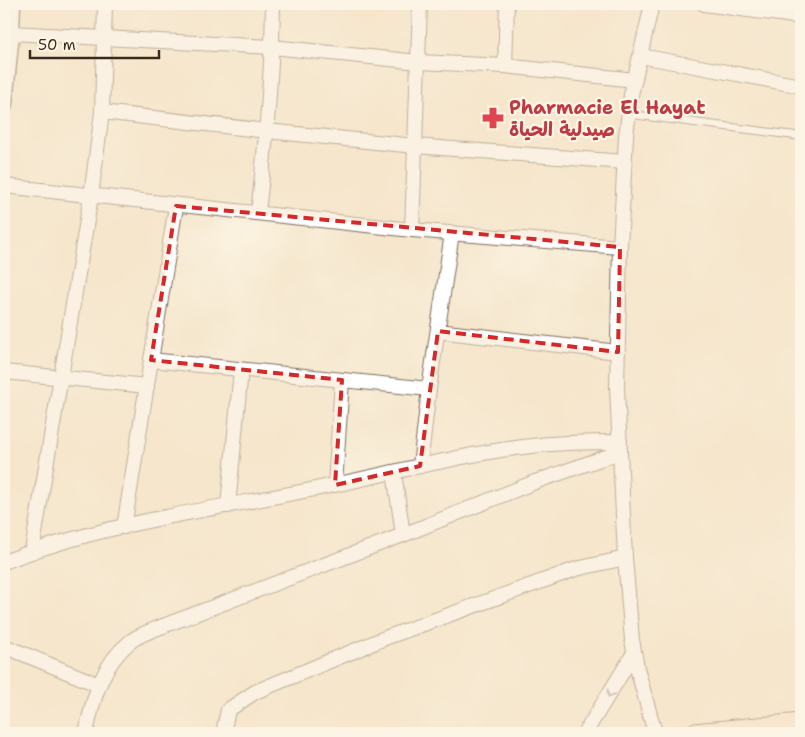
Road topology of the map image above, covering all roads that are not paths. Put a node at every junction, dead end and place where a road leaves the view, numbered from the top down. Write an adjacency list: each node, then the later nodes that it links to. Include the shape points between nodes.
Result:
1 (12, 4): 9 (street)
2 (105, 4): 10 (street)
3 (273, 4): 11 (street)
4 (420, 4): 13 (street)
5 (507, 4): 14 (street)
6 (652, 4): 12 (street)
7 (704, 4): 8 (street)
8 (801, 17)
9 (11, 33): 10 (street); 17 (street)
10 (105, 36): 11 (street); 18 (street)
11 (272, 47): 13 (street); 20 (street)
12 (641, 56): 15 (street); 16 (street)
13 (419, 62): 14 (street); 22 (street)
14 (505, 66): 15 (street)
15 (635, 80): 19 (street)
16 (801, 86)
17 (4, 104)
18 (102, 112): 20 (street); 25 (street)
19 (628, 114): 21 (lane); 23 (street)
20 (268, 132): 22 (street); 27 (street)
21 (799, 136)
22 (415, 146): 23 (street); 28 (street)
23 (624, 162): 30 (street)
24 (4, 186): 25 (street)
25 (91, 196): 26 (street); 36 (street)
26 (176, 206): 27 (street); 33 (street)
27 (258, 213): 28 (street)
28 (412, 230): 29 (street)
29 (452, 234): 30 (street); 31 (street)
30 (620, 247): 32 (street)
31 (438, 331): 32 (street); 39 (street)
32 (618, 352): 40 (street)
33 (151, 360): 34 (street); 38 (street)
34 (241, 370): 37 (street); 44 (street)
35 (4, 372): 36 (street)
36 (61, 378): 38 (street); 47 (street)
37 (342, 380): 39 (street); 43 (street)
38 (147, 386): 45 (street)
39 (429, 389): 41 (street)
40 (620, 447): 41 (street, via 575,442 540,445); 46 (street); 48 (street)
41 (420, 466): 42 (street)
42 (394, 472): 43 (street); 46 (street)
43 (335, 484): 44 (street)
44 (228, 506): 45 (street)
45 (124, 527): 47 (street)
46 (403, 535): 52 (street, via 132,640 112,659)
47 (32, 551): 49 (street)
48 (625, 558): 51 (street); 55 (street, via 576,569 532,584 385,638 264,689 228,710)
49 (4, 562)
50 (4, 646): 52 (street)
51 (634, 653): 56 (street, one-way to 56); 57 (street)
52 (99, 685): 54 (street)
53 (801, 723): 58 (main road)
54 (86, 733)
55 (223, 733)
56 (584, 733)
57 (655, 733)
58 (694, 733)

